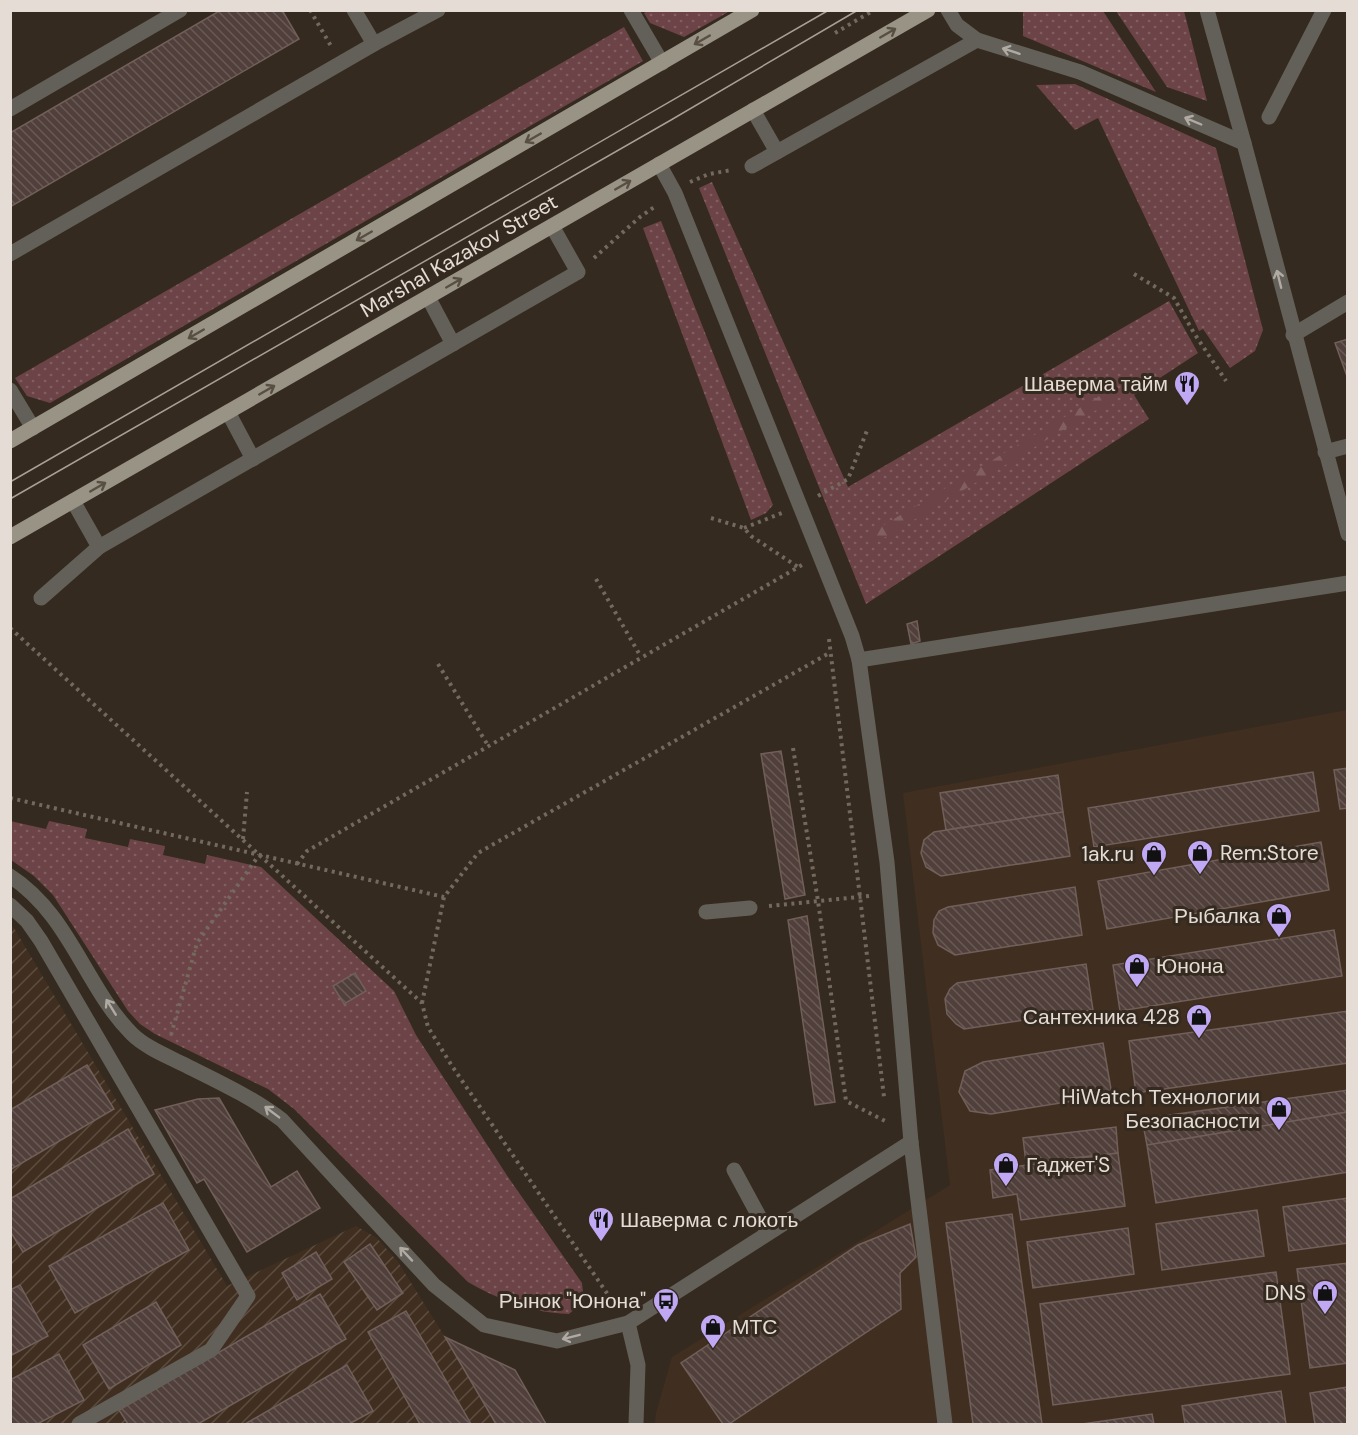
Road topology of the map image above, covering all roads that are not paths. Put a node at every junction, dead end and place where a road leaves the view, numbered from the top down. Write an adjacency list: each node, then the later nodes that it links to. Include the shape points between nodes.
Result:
1 (180, 10): 13 (street)
2 (354, 10): 11 (street)
3 (438, 10): 11 (street)
4 (631, 10): 12 (street)
5 (752, 10): 12 (main road, one-way to 12)
6 (928, 10): 14 (main road, Marshal Kazakov Street, one-way to 6)
7 (948, 10): 10 (street, via 957,25)
8 (1207, 10): 16 (street)
9 (1324, 10): 15 (street)
10 (977, 40): 16 (street, one-way to 10, via 1080,72); 17 (street)
11 (374, 44): 21 (street)
12 (662, 63): 28 (main road, one-way to 28)
13 (10, 109)
14 (753, 110): 17 (street); 18 (main road, Marshal Kazakov Street)
15 (1269, 117)
16 (1244, 143): 24 (street, one-way to 16)
17 (777, 152): 19 (street)
18 (659, 164): 20 (main road, Marshal Kazakov Street, one-way to 18); 39 (street, via 679,204)
19 (752, 166)
20 (552, 226): 22 (main road, Marshal Kazakov Street, one-way to 20); 25 (street, via 578,272)
21 (10, 254)
22 (428, 297): 25 (street); 27 (main road, Marshal Kazakov Street, one-way to 22)
23 (1347, 302): 24 (street)
24 (1293, 335): 31 (street)
25 (453, 344): 32 (street)
26 (10, 390): 28 (street)
27 (228, 412): 32 (street); 33 (main road, Marshal Kazakov Street, one-way to 27)
28 (33, 428): 29 (main road)
29 (10, 441)
30 (1347, 446): 31 (street)
31 (1325, 452): 34 (street)
32 (253, 459): 36 (street)
33 (73, 501): 35 (main road, Marshal Kazakov Street); 36 (street)
34 (1347, 534)
35 (10, 537)
36 (99, 547): 38 (street)
37 (1347, 583): 39 (street)
38 (41, 598)
39 (859, 660): 44 (street, via 890,893)
40 (10, 876): 47 (street, one-way to 40, via 557,1341 484,1325 434,1285 282,1120 260,1103 134,1036 117,1017 43,903)
41 (10, 905): 48 (street, via 41,941 248,1296 211,1350)
42 (750, 908): 43 (street)
43 (706, 912)
44 (911, 1142): 46 (street); 51 (street)
45 (734, 1170): 46 (street)
46 (768, 1233): 47 (street)
47 (628, 1323): 50 (street, via 638,1365)
48 (103, 1419): 49 (street)
49 (79, 1425)
50 (636, 1425)
51 (945, 1425)

